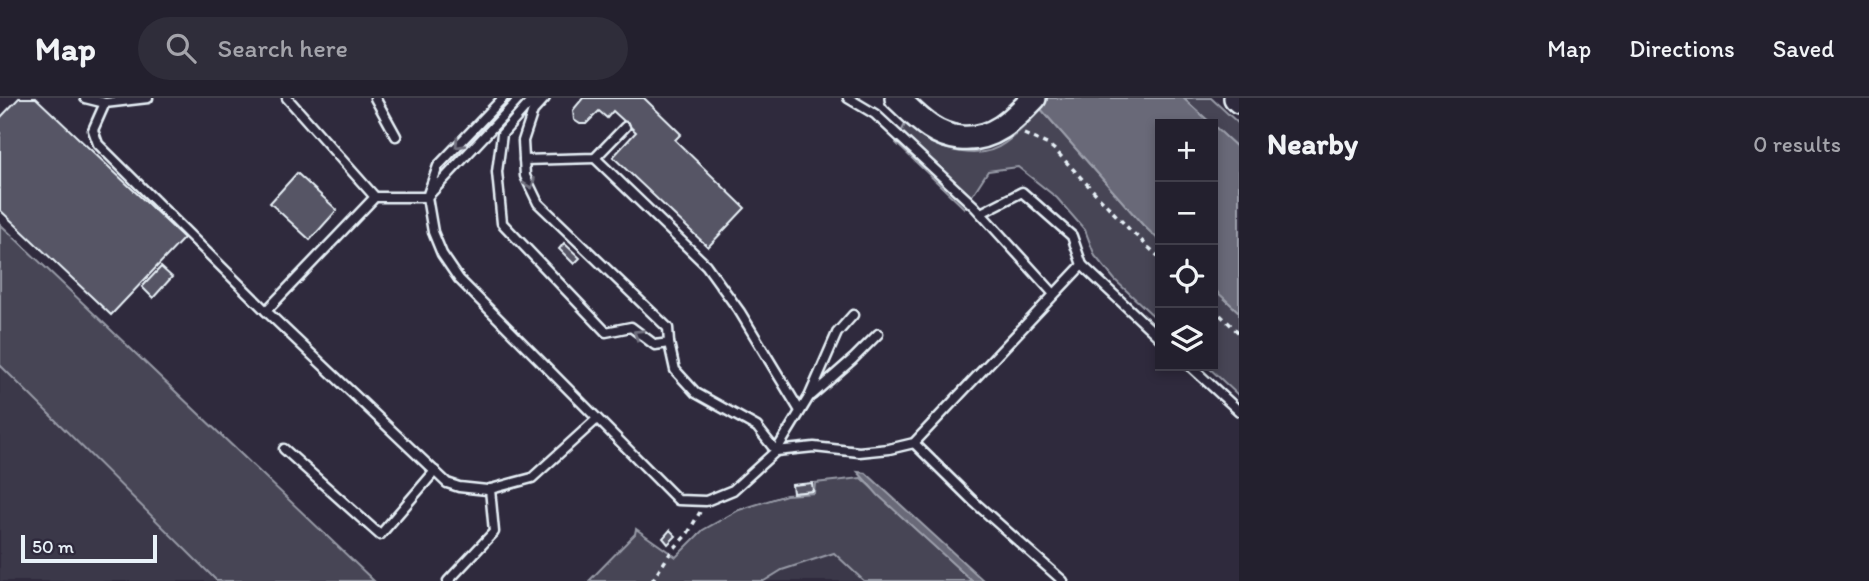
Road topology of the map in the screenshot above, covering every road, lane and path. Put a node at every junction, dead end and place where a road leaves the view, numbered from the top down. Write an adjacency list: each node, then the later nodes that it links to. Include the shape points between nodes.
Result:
1 (85, 98): 12 (lane)
2 (148, 98): 12 (lane)
3 (287, 98): 18 (lane)
4 (375, 98): 15 (lane)
5 (503, 98): 19 (lane, one-way to 19, via 438,166)
6 (520, 98): 19 (lane)
7 (534, 98): 30 (lane, one-way to 7, via 655,345 631,327 606,332 502,223 497,172 502,134)
8 (545, 98): 17 (lane, via 533,111 523,141)
9 (848, 98): 20 (lane, via 875,114)
10 (897, 98): 13 (main road, via 930,127 955,137 978,138)
11 (1034, 98): 13 (main road)
12 (105, 103): 24 (lane, via 93,130 99,144)
13 (1017, 124): 21 (path, via 1056,151)
14 (625, 127): 16 (lane)
15 (397, 136)
16 (595, 158): 17 (lane); 33 (lane, via 706,265)
17 (524, 160): 30 (lane, one-way to 30, via 525,176 538,203 668,328)
18 (375, 197): 19 (lane); 24 (lane)
19 (427, 197): 35 (lane, via 433,232 459,279)
20 (981, 213): 22 (lane, via 1022,192 1072,236); 23 (lane)
21 (1155, 253)
22 (1083, 265): 23 (lane); 27 (lane)
23 (1054, 294): 36 (lane)
24 (267, 310): 39 (lane)
25 (1218, 313): 28 (path)
26 (853, 315): 32 (lane, via 837,333)
27 (1155, 333)
28 (1239, 333)
29 (878, 334): 32 (lane)
30 (670, 343): 38 (lane, via 675,370 696,393 757,427)
31 (1195, 371): 34 (lane)
32 (810, 397): 33 (lane)
33 (800, 411): 38 (lane)
34 (1239, 411)
35 (597, 419): 40 (lane, via 532,478); 41 (lane, via 678,500)
36 (914, 443): 38 (lane, via 859,452 814,447); 44 (lane)
37 (284, 449): 39 (lane, via 380,535)
38 (776, 451): 41 (lane, via 733,490)
39 (435, 471): 40 (lane, via 459,487)
40 (490, 489): 42 (lane, via 494,532)
41 (706, 501): 43 (path)
42 (448, 581)
43 (652, 581)
44 (1063, 581)

